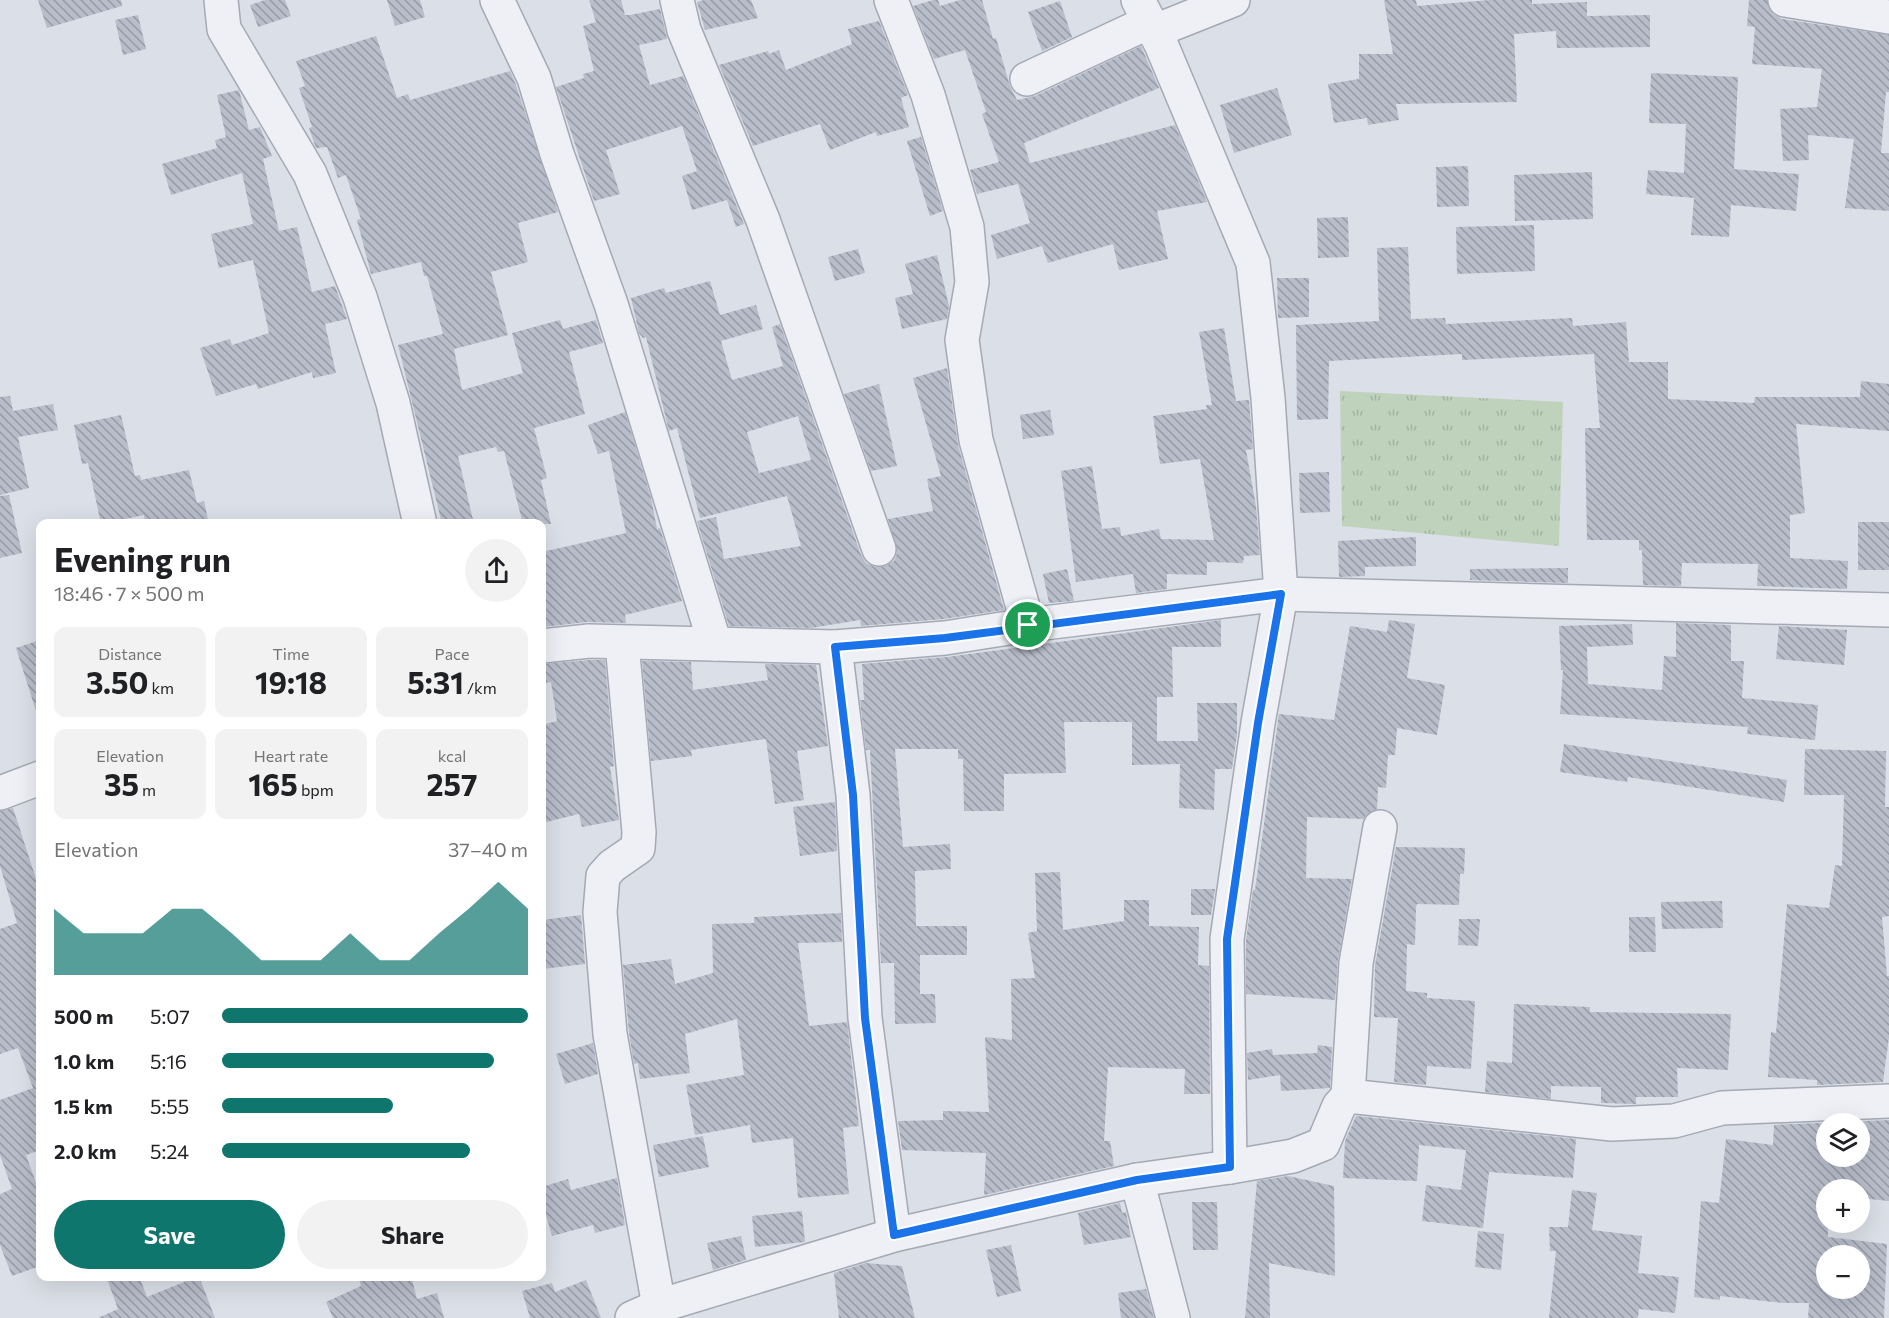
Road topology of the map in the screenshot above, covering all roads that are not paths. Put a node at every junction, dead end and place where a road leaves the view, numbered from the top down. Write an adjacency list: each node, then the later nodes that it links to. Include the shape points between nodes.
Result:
1 (221, 0): 10 (street, via 224,29 310,174 360,297 393,403)
2 (497, 0): 16 (street, via 534,78 611,304)
3 (677, 0): 11 (street, via 684,30 763,220)
4 (891, 0): 14 (street, via 928,95 968,227 972,282 962,340 976,440)
5 (1233, 0): 8 (street)
6 (1785, 0): 7 (street)
7 (1889, 17)
8 (1147, 18): 9 (street); 12 (street, via 1253,263 1268,398)
9 (1027, 79)
10 (419, 519)
11 (879, 549)
12 (1281, 594): 13 (street); 14 (street); 24 (street, via 1227,939)
13 (1889, 610)
14 (1028, 625): 18 (street, via 945,638)
15 (622, 643): 16 (street); 17 (street, via 589,640); 27 (street, via 638,848 603,876 600,912 610,1034)
16 (715, 644): 18 (street)
17 (546, 645)
18 (835, 647): 26 (street, via 853,795 865,1018)
19 (36, 780): 20 (street)
20 (0, 793)
21 (1380, 827): 22 (street, via 1356,963)
22 (1348, 1096): 23 (street, via 1612,1124 1674,1120 1722,1108); 24 (street, via 1339,1106 1323,1144 1293,1156)
23 (1889, 1101)
24 (1230, 1167): 25 (street)
25 (1137, 1180): 26 (street); 28 (street)
26 (894, 1235): 27 (street)
27 (645, 1312)
28 (1173, 1318)

